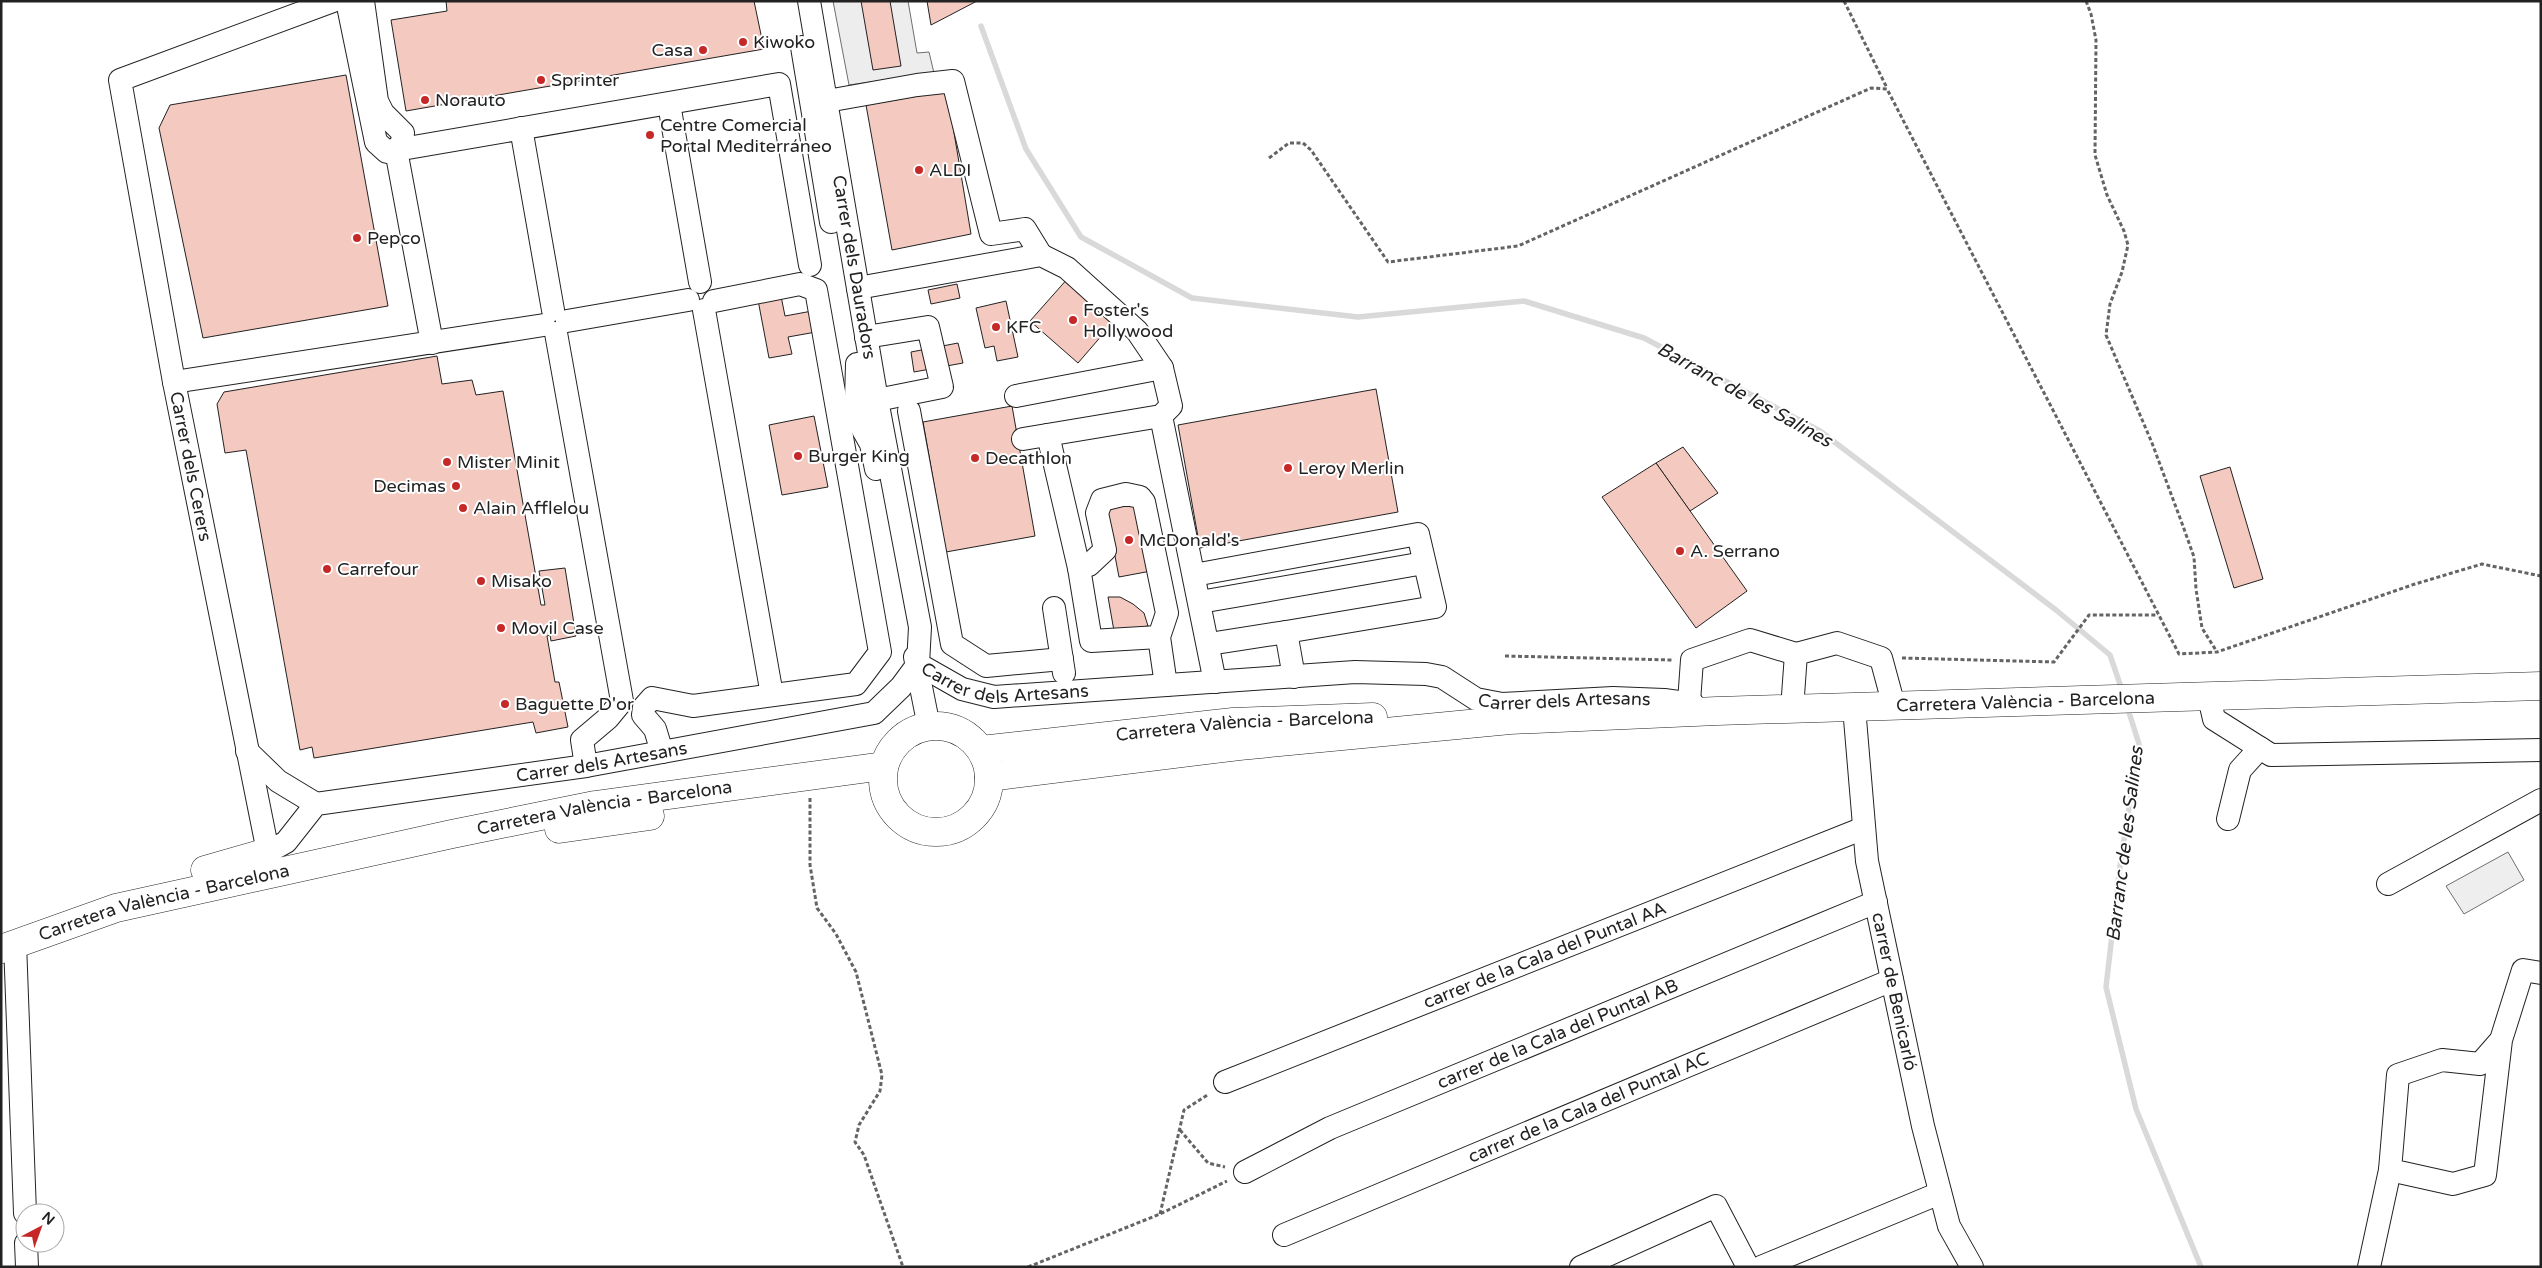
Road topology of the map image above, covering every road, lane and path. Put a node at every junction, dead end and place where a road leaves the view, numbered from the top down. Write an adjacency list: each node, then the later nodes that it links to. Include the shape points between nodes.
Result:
1 (333, 1): 24 (street, Carrer dels Cerers, via 120,80)
2 (347, 1): 12 (street, via 376,142 387,152)
3 (363, 1): 12 (street, via 376,101 383,114 404,133)
4 (794, 1): 14 (street, Carrer dels Dauradors)
5 (809, 1): 9 (street, Carrer dels Dauradors)
6 (1844, 1): 8 (path)
7 (2086, 1): 41 (path, via 2096,40 2095,155 2107,195 2128,245 2110,304 2106,335 2152,443 2194,557 2202,628)
8 (1887, 88): 13 (path, via 1871,88 1518,246 1388,262 1303,143 1289,143); 37 (path)
9 (827, 101): 15 (street, via 953,81 991,234 1025,228); 17 (street, Carrer dels Dauradors)
10 (669, 104): 11 (street); 16 (street, via 779,84); 18 (street)
11 (521, 128): 12 (street); 19 (street)
12 (396, 150): 21 (street)
13 (1269, 158)
14 (822, 174): 16 (street, via 812,194 820,239); 22 (street, Carrer dels Dauradors)
15 (1040, 254): 17 (street); 23 (street, via 1067,268 1131,325)
16 (810, 265): 18 (street, via 806,270)
17 (858, 288): 20 (street, Carrer dels Dauradors)
18 (704, 296): 19 (street); 53 (street); 53 (street, via 800,284 816,290 880,652 856,684)
19 (555, 322): 21 (street); 67 (street, via 622,701 582,740)
20 (866, 337): 26 (street, Carrer dels Dauradors); 26 (street, via 928,327 942,387)
21 (432, 343): 24 (street)
22 (857, 364): 26 (street, Carrer dels Dauradors, via 864,401); 47 (street, Carrer dels Dauradors, via 856,400 862,428 871,444 904,629)
23 (1162, 368): 25 (street); 28 (street, via 1171,406)
24 (174, 382): 65 (street, Carrer dels Cerers)
25 (1016, 396)
26 (879, 407): 47 (street, Carrer dels Dauradors, via 920,627)
27 (909, 411): 45 (street, via 952,644 986,666)
28 (1161, 416): 29 (street); 33 (street)
29 (1048, 435): 30 (street); 32 (street)
30 (1023, 439)
31 (1424, 563): 33 (street, via 1418,534); 35 (street); 38 (street, via 1435,606)
32 (1079, 568): 39 (street, via 1091,641); 39 (street, via 1089,565 1105,550 1097,513 1102,500 1126,494 1140,496 1144,502 1167,613)
33 (1194, 575): 35 (street)
34 (2541, 576): 41 (path, via 2482,564)
35 (1200, 602): 40 (street)
36 (1054, 608): 45 (street)
37 (2158, 615): 41 (path, via 2178,654); 44 (path, via 2089,615 2054,662)
38 (1286, 632): 40 (street); 48 (street)
39 (1159, 637): 50 (street)
40 (1209, 644): 49 (street)
41 (2218, 652)
42 (1796, 654): 44 (street, via 1837,643); 46 (street, via 1750,640); 58 (street)
43 (1504, 656): 46 (path)
44 (1881, 658): 56 (street)
45 (1062, 659): 52 (street)
46 (1692, 660): 55 (street)
47 (918, 664): 52 (street, Carrer dels Artesans, via 962,690 994,697); 61 (street, Carrer dels Dauradors); 66 (street, Carrer dels Artesans, via 874,714)
48 (1294, 676): 49 (street, Carrer dels Artesans); 55 (street, Carrer dels Artesans, via 1355,672 1426,674 1442,677 1476,699 1502,704 1613,698)
49 (1215, 682): 50 (street, Carrer dels Artesans)
50 (1166, 685): 52 (street, Carrer dels Artesans)
51 (2541, 686): 54 (main road, Carretera València - Barcelona)
52 (1067, 691)
53 (772, 695): 66 (street, via 693,706 652,698 644,707 643,715 655,729)
54 (2209, 697): 56 (main road, Carretera València - Barcelona); 62 (street, via 2214,719)
55 (1689, 702): 59 (street, Carrer dels Artesans)
56 (1894, 706): 57 (main road, Carretera València - Barcelona)
57 (1854, 707): 58 (main road, Carretera València - Barcelona); 74 (street, carrer de Benicarló)
58 (1792, 709): 59 (main road, Carretera València - Barcelona)
59 (1717, 711): 60 (main road, Carretera València - Barcelona)
60 (1510, 720): 63 (main road, Carretera València - Barcelona, via 1472,716 1268,720); 69 (main road, Carretera València - Barcelona, via 1239,746)
61 (929, 727): 63 (main road, via 956,730 972,739); 68 (main road, via 904,736 892,750)
62 (2260, 748): 64 (street, via 2270,755); 73 (street, via 2240,770)
63 (980, 750): 69 (main road)
64 (2541, 750)
65 (248, 751): 72 (street, via 278,781); 75 (street, Carrer dels Cerers)
66 (662, 752): 67 (street, Carrer dels Artesans)
67 (586, 766): 72 (street, Carrer dels Artesans)
68 (884, 775): 69 (main road, via 888,802 897,816 911,827 944,833 961,828 974,818 985,804); 70 (main road, Carretera València - Barcelona); 76 (main road, Carretera València - Barcelona, via 596,805)
69 (990, 776)
70 (810, 793): 76 (main road, Carretera València - Barcelona); 94 (path, via 810,865 817,908 836,934 856,972 882,1075 880,1091 859,1124 855,1142 864,1155)
71 (2541, 800): 77 (street)
72 (316, 804): 75 (street, via 286,842)
73 (2228, 819)
74 (1864, 828): 78 (street, carrer de Benicarló); 84 (street, carrer de la Cala del Puntal AA)
75 (268, 852): 79 (main road, via 153,882)
76 (327, 860): 79 (main road, Carretera València - Barcelona)
77 (2388, 884)
78 (1876, 902): 82 (street, carrer de Benicarló); 87 (street, carrer de la Cala del Puntal AB, via 1330,1128)
79 (116, 908): 80 (main road, Carretera València - Barcelona)
80 (8, 946): 89 (street)
81 (2541, 973): 83 (street, via 2523,970)
82 (1892, 980): 88 (street, carrer de Benicarló); 91 (street, carrer de la Cala del Puntal AC)
83 (2501, 1040): 86 (street, via 2480,1064 2442,1060 2398,1075); 86 (street, via 2485,1175 2453,1184)
84 (1225, 1082): 85 (path, via 1184,1110)
85 (1180, 1129): 87 (path, via 1208,1163); 90 (path)
86 (2390, 1170): 100 (street)
87 (1245, 1172): 90 (path)
88 (1940, 1192): 98 (street); 99 (street, carrer de Benicarló, via 1949,1226)
89 (24, 1203)
90 (1160, 1214): 95 (path)
91 (1284, 1235)
92 (26, 1253): 93 (street)
93 (27, 1267)
94 (903, 1267)
95 (1028, 1267)
96 (1581, 1267): 97 (street, via 1716,1206)
97 (1748, 1267)
98 (1761, 1267)
99 (1972, 1267)
100 (2369, 1267)

